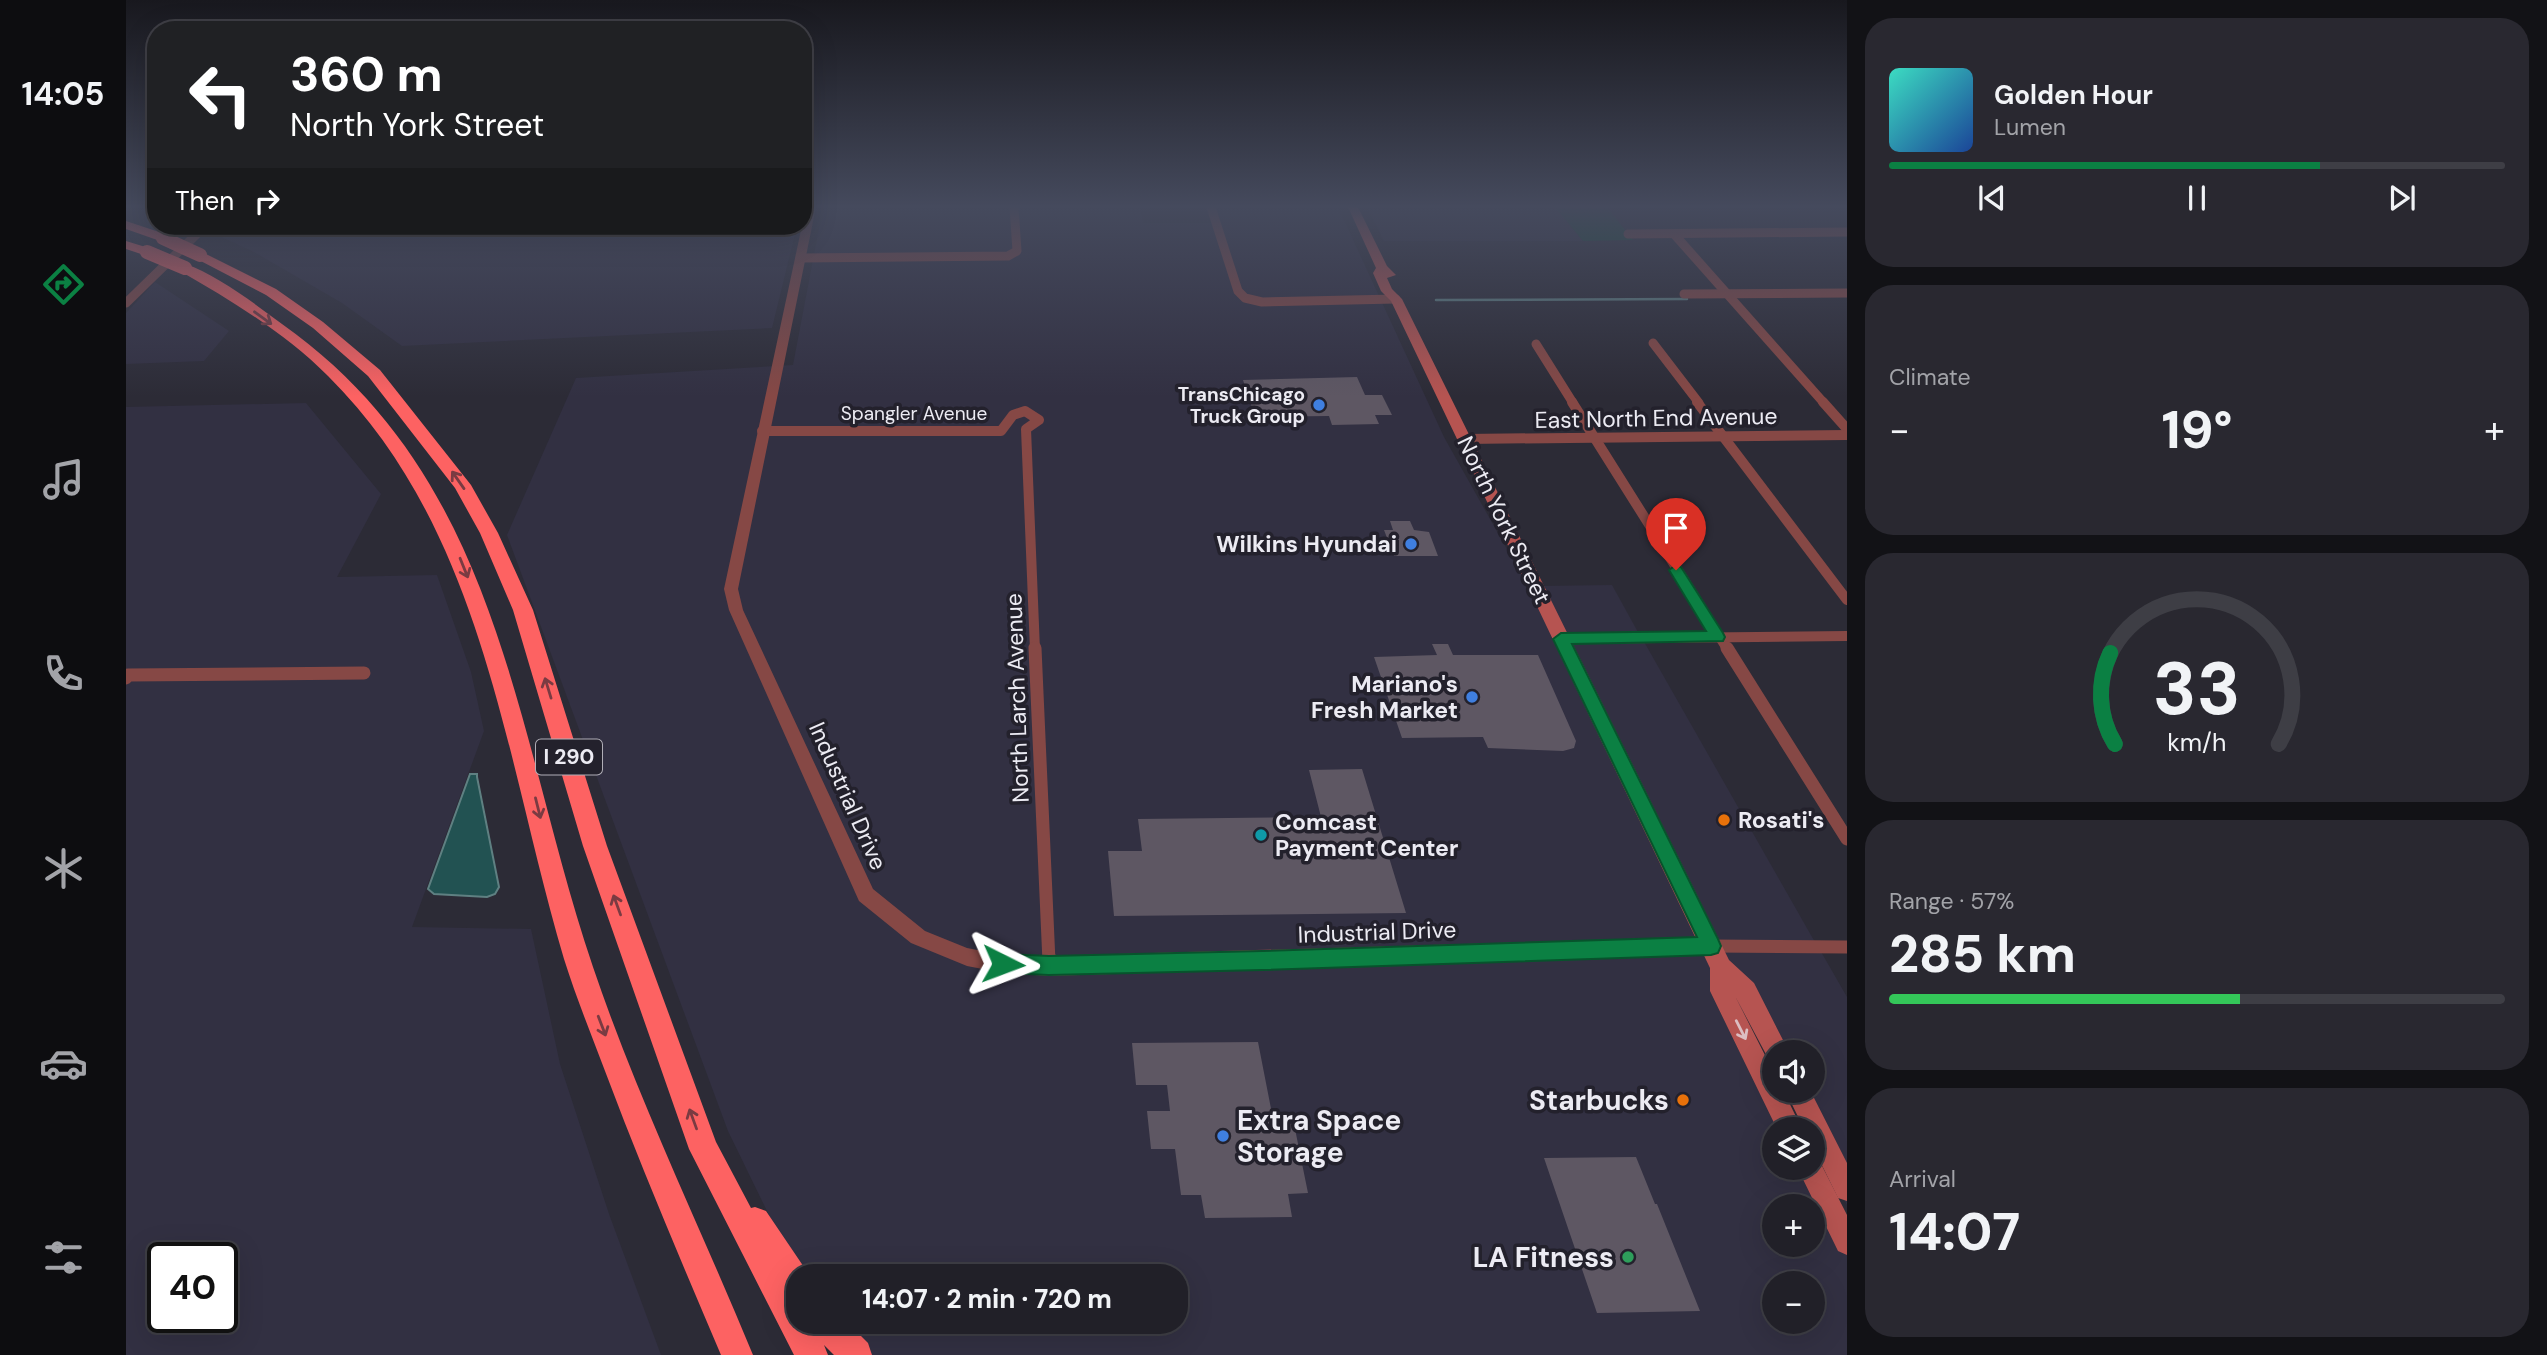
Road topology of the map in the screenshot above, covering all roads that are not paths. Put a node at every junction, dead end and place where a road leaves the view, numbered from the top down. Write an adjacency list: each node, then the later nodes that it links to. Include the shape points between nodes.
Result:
1 (160, 270): 13 (street)
2 (203, 270): 43 (highway, I 290, one-way to 43, via 346,386 391,438 455,546 489,631 516,719 577,959 648,1147)
3 (214, 270): 37 (highway, I 290, one-way to 3, via 595,846 523,610 489,533 462,485 374,373 271,292)
4 (798, 270): 18 (street, Industrial Drive)
5 (1231, 270): 11 (street)
6 (1381, 270): 12 (main road, North York Street, via 1387,292)
7 (1707, 270): 10 (street)
8 (1847, 293): 10 (street)
9 (1684, 294): 10 (street)
10 (1728, 294): 17 (street)
11 (1244, 298): 12 (street, via 1262,302)
12 (1396, 299): 22 (main road, North York Street)
13 (126, 303)
14 (1653, 343): 20 (street)
15 (1536, 344): 21 (street)
16 (1026, 429): 18 (street, Spangler Avenue, via 1039,421 1026,411 1013,415 1001,431); 32 (street, North Larch Avenue)
17 (1847, 429)
18 (762, 431): 32 (street, Industrial Drive, via 732,573 734,605 866,895 918,937 967,957)
19 (1847, 435): 20 (street, East North End Avenue)
20 (1725, 437): 21 (street, East North End Avenue); 23 (street)
21 (1594, 438): 22 (street, East North End Avenue); 25 (street)
22 (1465, 439): 26 (main road, North York Street)
23 (1847, 600)
24 (1847, 636): 25 (street)
25 (1717, 637): 26 (street); 29 (street)
26 (1561, 639): 30 (main road, North York Street)
27 (364, 673): 28 (street)
28 (127, 676)
29 (1847, 839)
30 (1711, 946): 31 (street); 32 (street, Industrial Drive); 33 (main road, North York Street)
31 (1847, 947)
32 (1049, 966)
33 (1721, 967): 34 (main road, North York Street, via 1745,991); 36 (main road, North York Street, one-way to 36, via 1721,991)
34 (1771, 1040)
35 (1804, 1103): 39 (main road)
36 (1784, 1117)
37 (704, 1149): 41 (highway); 44 (highway, I 290)
38 (1816, 1180): 40 (main road)
39 (1847, 1189)
40 (1847, 1242)
41 (786, 1267)
42 (836, 1334): 45 (highway)
43 (737, 1355)
44 (812, 1355)
45 (856, 1355)

